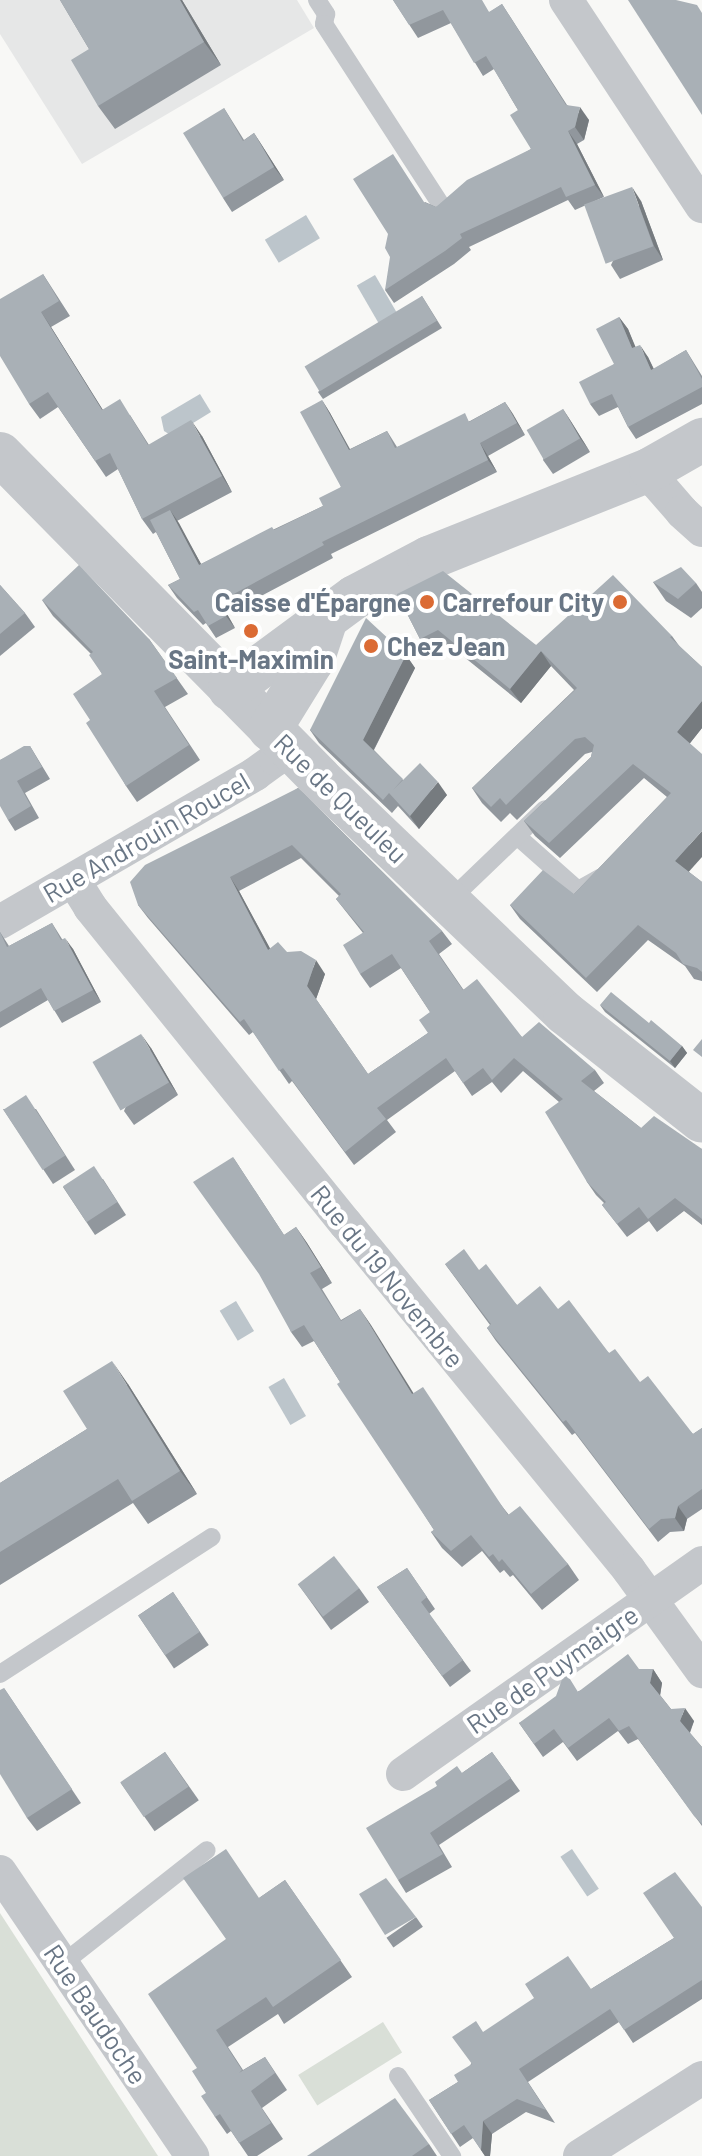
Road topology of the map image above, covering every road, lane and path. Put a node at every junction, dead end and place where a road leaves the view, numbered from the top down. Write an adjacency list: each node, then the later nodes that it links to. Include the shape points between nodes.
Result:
1 (566, 0): 3 (street)
2 (321, 7): 4 (lane, via 324,24)
3 (702, 206)
4 (443, 208)
5 (702, 440): 7 (street)
6 (0, 454): 10 (street, Rue de Queuleu)
7 (633, 476): 8 (street, via 674,503); 9 (street, via 429,558 355,597)
8 (702, 530)
9 (326, 620): 10 (street); 11 (street)
10 (230, 689): 11 (street, Rue de Queuleu)
11 (278, 737): 15 (street, Rue Androuin Roucel, via 276,759 255,774); 16 (street, Rue de Queuleu)
12 (561, 794): 13 (lane)
13 (517, 836): 14 (lane, via 578,890 594,883); 16 (lane)
14 (616, 861)
15 (74, 881): 17 (street, Rue Androuin Roucel); 21 (street, Rue du 19 Novembre, via 629,1570)
16 (448, 902): 18 (street, Rue de Queuleu, via 565,1013)
17 (0, 922)
18 (702, 1121)
19 (212, 1537): 23 (lane)
20 (702, 1563): 21 (street, Rue de Puymaigre)
21 (648, 1601): 22 (street, Rue du 19 Novembre); 24 (street, Rue de Puymaigre)
22 (702, 1671)
23 (0, 1674)
24 (403, 1774)
25 (207, 1850): 27 (lane)
26 (0, 1872): 27 (street, Rue Baudoche)
27 (62, 1964): 30 (street, Rue Baudoche)
28 (398, 2076): 31 (lane)
29 (702, 2078): 32 (street)
30 (192, 2156)
31 (452, 2156)
32 (580, 2156)

